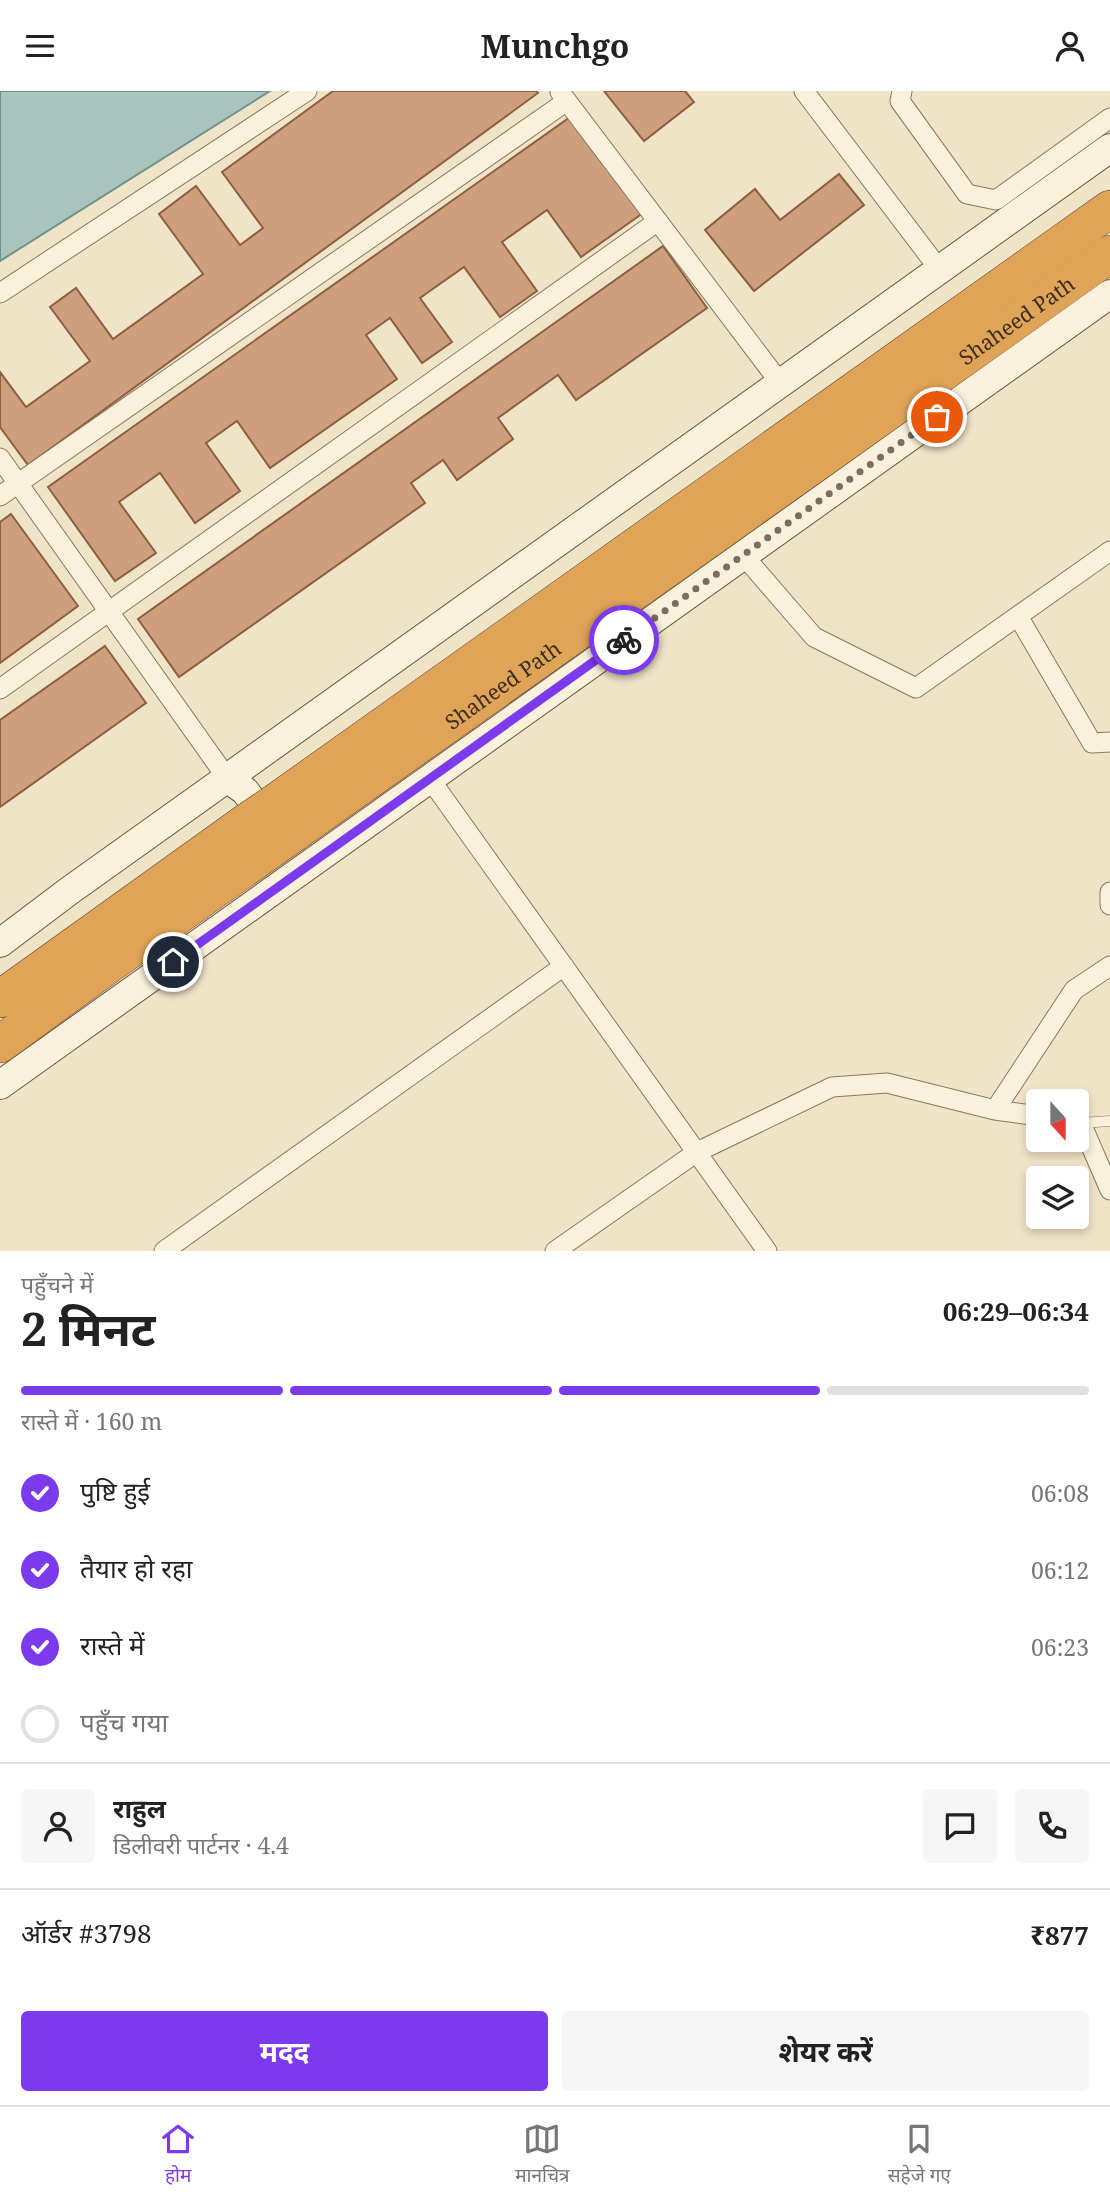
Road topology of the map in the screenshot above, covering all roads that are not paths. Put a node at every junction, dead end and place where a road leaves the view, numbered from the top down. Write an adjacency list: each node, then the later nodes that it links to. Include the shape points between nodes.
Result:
1 (307, 91): 11 (street)
2 (804, 91): 10 (street)
3 (902, 91): 6 (street, via 900,101 967,194 996,200)
4 (564, 96): 8 (street); 15 (street)
5 (1110, 118): 6 (street)
6 (1102, 144): 10 (street)
7 (1110, 209): 31 (highway, Shaheed Path)
8 (658, 221): 13 (street); 19 (street)
9 (1110, 254): 32 (highway, Shaheed Path)
10 (939, 269): 13 (street)
11 (0, 293)
12 (1110, 294): 18 (street)
13 (781, 384): 23 (street)
14 (0, 458): 15 (street)
15 (18, 484): 16 (street); 19 (street)
16 (0, 496)
17 (1110, 551): 20 (street)
18 (743, 555): 20 (street, via 814,637 916,688); 24 (street)
19 (109, 611): 21 (street); 23 (street)
20 (1018, 616): 22 (street, via 1092,743)
21 (0, 689)
22 (1110, 742)
23 (227, 778): 25 (street, via 245,791); 28 (street)
24 (430, 779): 25 (street); 30 (street)
25 (302, 869): 33 (street)
26 (1110, 892): 27 (street)
27 (1110, 905)
28 (0, 943)
29 (1110, 965): 34 (street, via 1074,991)
30 (564, 966): 39 (street); 41 (street)
31 (0, 999)
32 (0, 1044)
33 (0, 1084)
34 (995, 1110): 35 (street); 39 (street, via 887,1083 832,1087)
35 (1026, 1115)
36 (1110, 1121): 37 (lane)
37 (1089, 1122)
38 (1089, 1144): 40 (street)
39 (697, 1151): 42 (street); 43 (street)
40 (1110, 1190)
41 (164, 1251)
42 (555, 1251)
43 (767, 1251)

